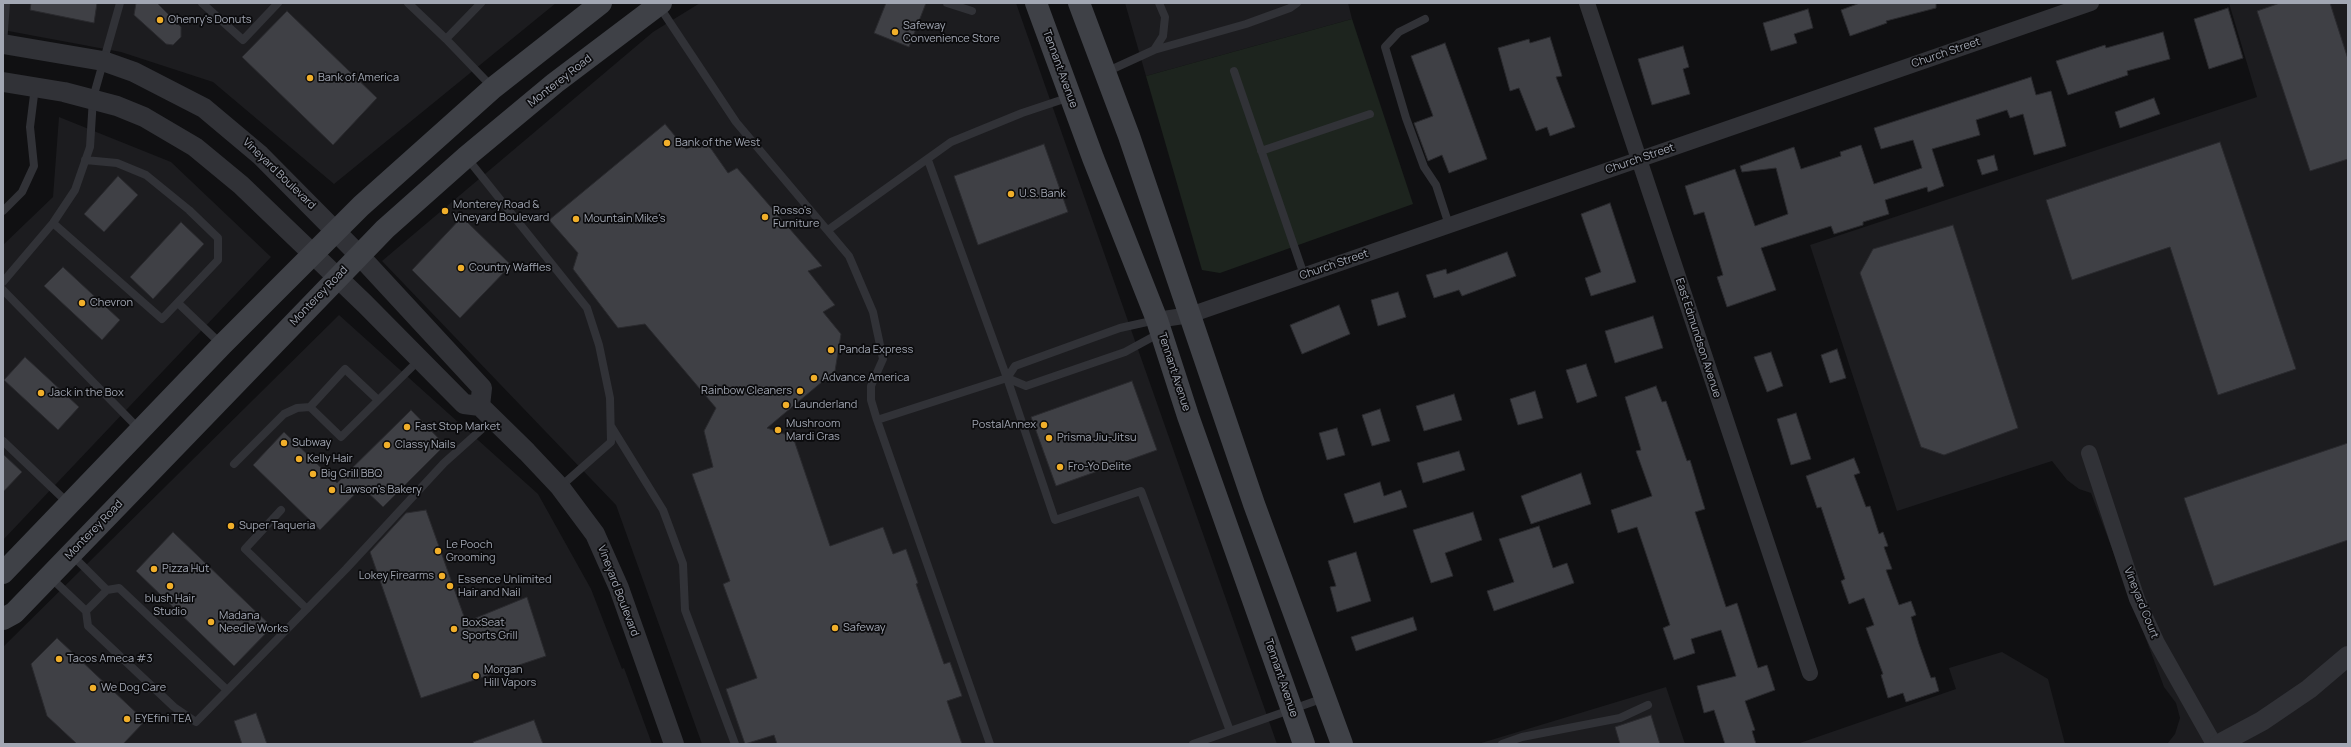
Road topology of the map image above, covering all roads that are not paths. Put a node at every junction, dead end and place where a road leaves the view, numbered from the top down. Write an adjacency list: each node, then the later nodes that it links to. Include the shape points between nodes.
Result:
1 (6, 3): 19 (lane)
2 (120, 3): 21 (lane)
3 (202, 3): 4 (lane, via 243,40)
4 (278, 3)
5 (408, 3): 18 (lane)
6 (481, 3): 18 (lane)
7 (601, 3): 26 (main road)
8 (947, 3): 16 (lane)
9 (1036, 3): 27 (main road, Tennant Avenue)
10 (1079, 3): 23 (main road)
11 (1159, 3): 20 (lane, via 1164,17 1163,36)
12 (1297, 3): 20 (lane, via 1246,24)
13 (1587, 3): 32 (street, East Edmundson Avenue)
14 (2091, 3): 32 (street, Church Street)
15 (660, 4): 31 (main road, Monterey Road, via 555,83); 39 (lane, via 736,122)
16 (970, 7)
17 (1425, 19): 37 (lane, via 1399,32 1385,47 1408,125 1424,167 1436,185)
18 (446, 39): 26 (lane)
19 (3, 44): 21 (street, Vineyard Boulevard)
20 (1154, 50): 23 (lane)
21 (103, 61): 28 (lane); 38 (street, Vineyard Boulevard, via 134,72 204,108 255,150)
22 (1234, 71): 30 (lane)
23 (1105, 73): 47 (main road)
24 (3, 82): 25 (street)
25 (35, 87): 28 (street); 35 (lane, via 30,128 34,166 22,192)
26 (493, 88): 38 (main road, via 407,162)
27 (1070, 97): 34 (lane, via 1022,113 951,142); 48 (main road, Tennant Avenue)
28 (93, 98): 33 (lane, via 90,147); 40 (street, via 144,117 195,147 240,185)
29 (1370, 114): 30 (lane)
30 (1261, 151): 42 (lane)
31 (466, 157): 41 (main road, Monterey Road); 56 (lane, via 587,308 599,345 610,398)
32 (1639, 159): 37 (street, Church Street); 72 (street, East Edmundson Avenue)
33 (85, 160): 36 (lane, via 75,190); 46 (lane, via 117,163 146,175 218,238 218,260)
34 (928, 160): 39 (lane); 51 (lane)
35 (3, 211)
36 (53, 223): 44 (lane); 46 (lane, via 162,319)
37 (1449, 225): 42 (street, Church Street)
38 (336, 230): 40 (main road); 41 (street, Vineyard Boulevard)
39 (828, 230): 55 (lane, via 849,256 873,312 883,359 872,386 871,400)
40 (312, 254): 43 (street); 49 (main road)
41 (359, 255): 43 (main road, Monterey Road); 54 (street, Vineyard Boulevard, via 482,388)
42 (1304, 275): 47 (street, Church Street)
43 (337, 277): 50 (street); 64 (main road, Monterey Road)
44 (3, 282)
45 (3, 290): 57 (lane)
46 (178, 303): 49 (lane)
47 (1190, 315): 48 (street, Church Street); 74 (main road, via 1254,504)
48 (1159, 327): 51 (lane, via 1120,328 1015,366); 51 (lane, via 1125,352 1026,386); 76 (main road, Tennant Avenue)
49 (222, 345): 57 (main road)
50 (421, 359): 52 (lane); 54 (street, via 464,404)
51 (1007, 378): 55 (lane); 77 (lane, via 1054,520 1140,491)
52 (378, 400): 53 (lane, via 342,437); 53 (lane, via 345,369)
53 (310, 407): 60 (lane, via 297,408 284,414)
54 (486, 412): 61 (street, Vineyard Boulevard); 68 (lane, via 444,463)
55 (877, 420): 80 (lane)
56 (611, 425): 61 (lane, via 611,442); 79 (lane, via 663,510 683,564 685,610)
57 (140, 430): 62 (main road)
58 (3, 441): 62 (lane)
59 (2090, 453): 85 (street, Vineyard Court, via 2138,599 2157,643)
60 (234, 464)
61 (560, 487): 78 (street, Vineyard Boulevard, via 594,534 607,559)
62 (69, 505): 65 (main road)
63 (281, 510): 68 (lane, via 245,549)
64 (71, 554): 66 (main road, Monterey Road); 67 (lane)
65 (4, 570)
66 (49, 576): 69 (lane); 70 (main road, Monterey Road, via 14,613)
67 (107, 590): 69 (lane); 73 (lane, via 119,588)
68 (307, 609): 73 (lane)
69 (86, 611): 73 (lane, via 88,626 174,707 196,722)
70 (3, 619)
71 (2348, 656): 86 (street, via 2309,689 2262,721)
72 (1810, 673)
73 (227, 690)
74 (1325, 698): 76 (lane); 83 (main road)
75 (1648, 706): 84 (lane, via 1620,718)
76 (1292, 710): 77 (lane); 82 (main road, Tennant Avenue)
77 (1230, 731): 81 (lane)
78 (674, 744)
79 (734, 744)
80 (990, 744)
81 (1193, 744)
82 (1304, 744)
83 (1342, 744)
84 (1502, 744)
85 (2214, 744)
86 (2219, 744)

